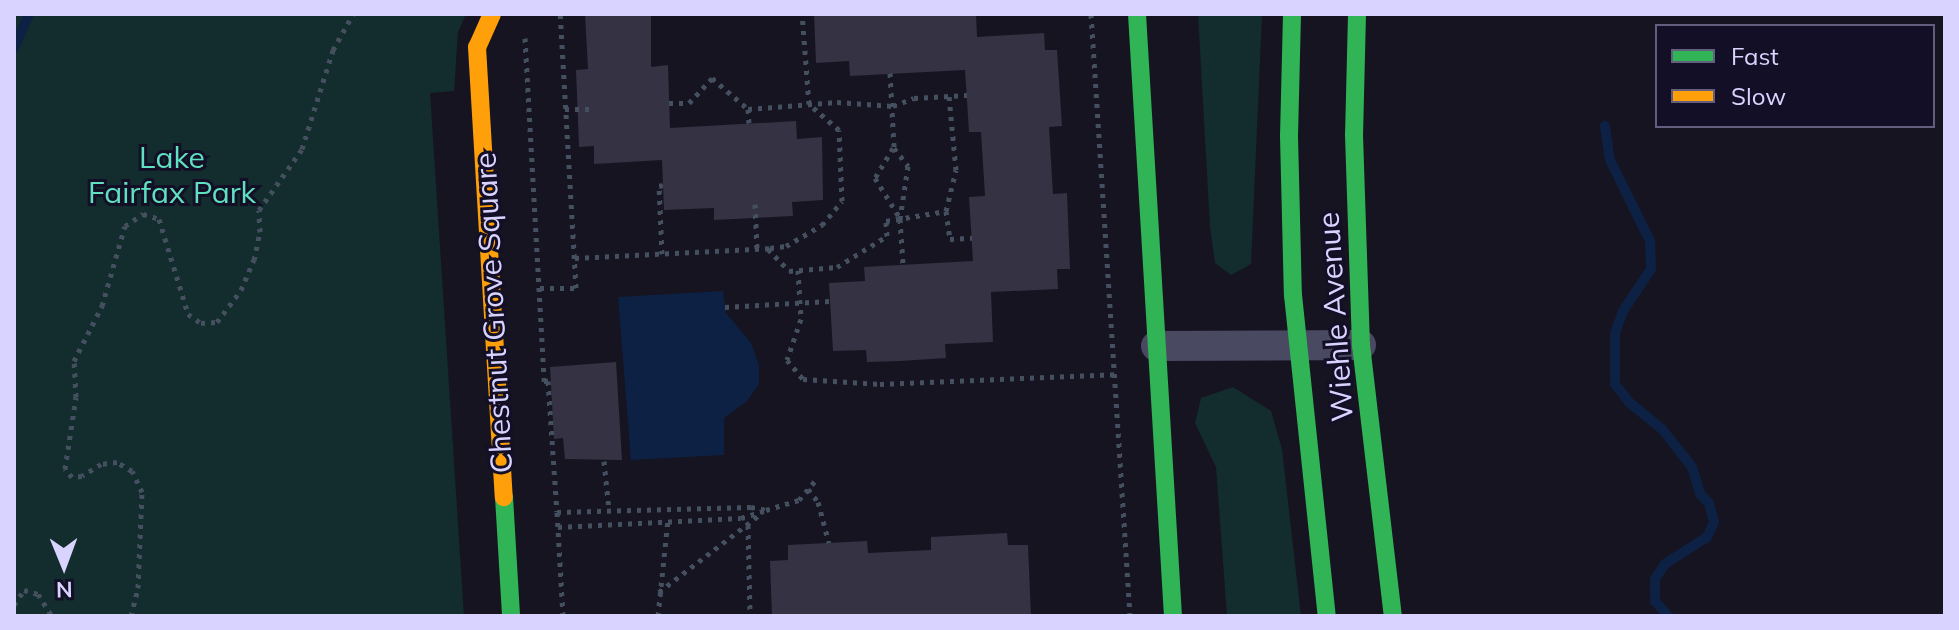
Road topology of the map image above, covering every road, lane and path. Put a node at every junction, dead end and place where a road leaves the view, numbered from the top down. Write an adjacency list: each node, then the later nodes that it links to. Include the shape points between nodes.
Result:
1 (353, 14): 53 (path, via 333,50 302,149 259,210 254,260 241,290 217,322 201,323 188,314 159,219 143,214 125,226 102,306 74,361 76,397 65,469 72,477 82,476 101,464 117,462 132,471 142,492 138,588)
2 (492, 14): 54 (street, Chestnut Grove Square, via 477,47)
3 (560, 14): 16 (path)
4 (802, 14): 14 (path)
5 (1091, 14): 39 (path)
6 (1137, 14): 38 (street)
7 (1292, 14): 36 (street, Wiehle Avenue, via 1289,136)
8 (1357, 14): 37 (street, Wiehle Avenue, via 1354,135)
9 (525, 29): 32 (path)
10 (890, 73): 15 (path)
11 (967, 95): 12 (path)
12 (949, 96): 15 (path, via 914,98); 23 (path, via 956,170)
13 (669, 103): 18 (path, via 689,103 712,78)
14 (809, 104): 15 (path); 18 (path); 26 (path, via 839,130 842,201 822,225 786,246)
15 (893, 106): 20 (path)
16 (565, 109): 17 (path); 29 (path)
17 (591, 109)
18 (748, 109): 19 (path)
19 (749, 123)
20 (894, 148): 24 (path, via 908,166); 24 (path, via 875,178)
21 (663, 185): 28 (path)
22 (755, 204): 27 (path)
23 (946, 211): 24 (path); 25 (path, via 950,239)
24 (900, 219): 30 (path); 31 (path, via 886,221 887,236 837,267)
25 (972, 238)
26 (767, 248): 27 (path); 31 (path, via 789,271)
27 (757, 249): 28 (path)
28 (662, 254): 29 (path)
29 (575, 258): 32 (path, via 576,288)
30 (903, 264)
31 (798, 270): 33 (path)
32 (540, 288): 45 (path)
33 (800, 301): 34 (path); 35 (path); 39 (path, via 801,319 787,360 803,379 880,384)
34 (830, 301)
35 (725, 307)
36 (1297, 345): 37 (street); 38 (street); 60 (street, Wiehle Avenue)
37 (1361, 345): 61 (street, Wiehle Avenue)
38 (1156, 346): 59 (street)
39 (1115, 374): 58 (path)
40 (604, 461): 43 (path)
41 (815, 481): 42 (path)
42 (808, 489): 44 (path, via 799,500); 49 (path, via 818,502)
43 (609, 510): 44 (path); 45 (path)
44 (766, 510): 46 (path, via 741,518); 47 (path)
45 (557, 512): 48 (path)
46 (668, 520): 48 (path); 50 (path)
47 (748, 524): 50 (path); 57 (path)
48 (558, 527): 55 (path)
49 (829, 543)
50 (659, 592): 56 (path)
51 (14, 605): 52 (path, via 24,590 38,594)
52 (52, 616)
53 (131, 616)
54 (511, 616)
55 (563, 616)
56 (658, 616)
57 (750, 616)
58 (1130, 616)
59 (1173, 616)
60 (1327, 616)
61 (1393, 616)

